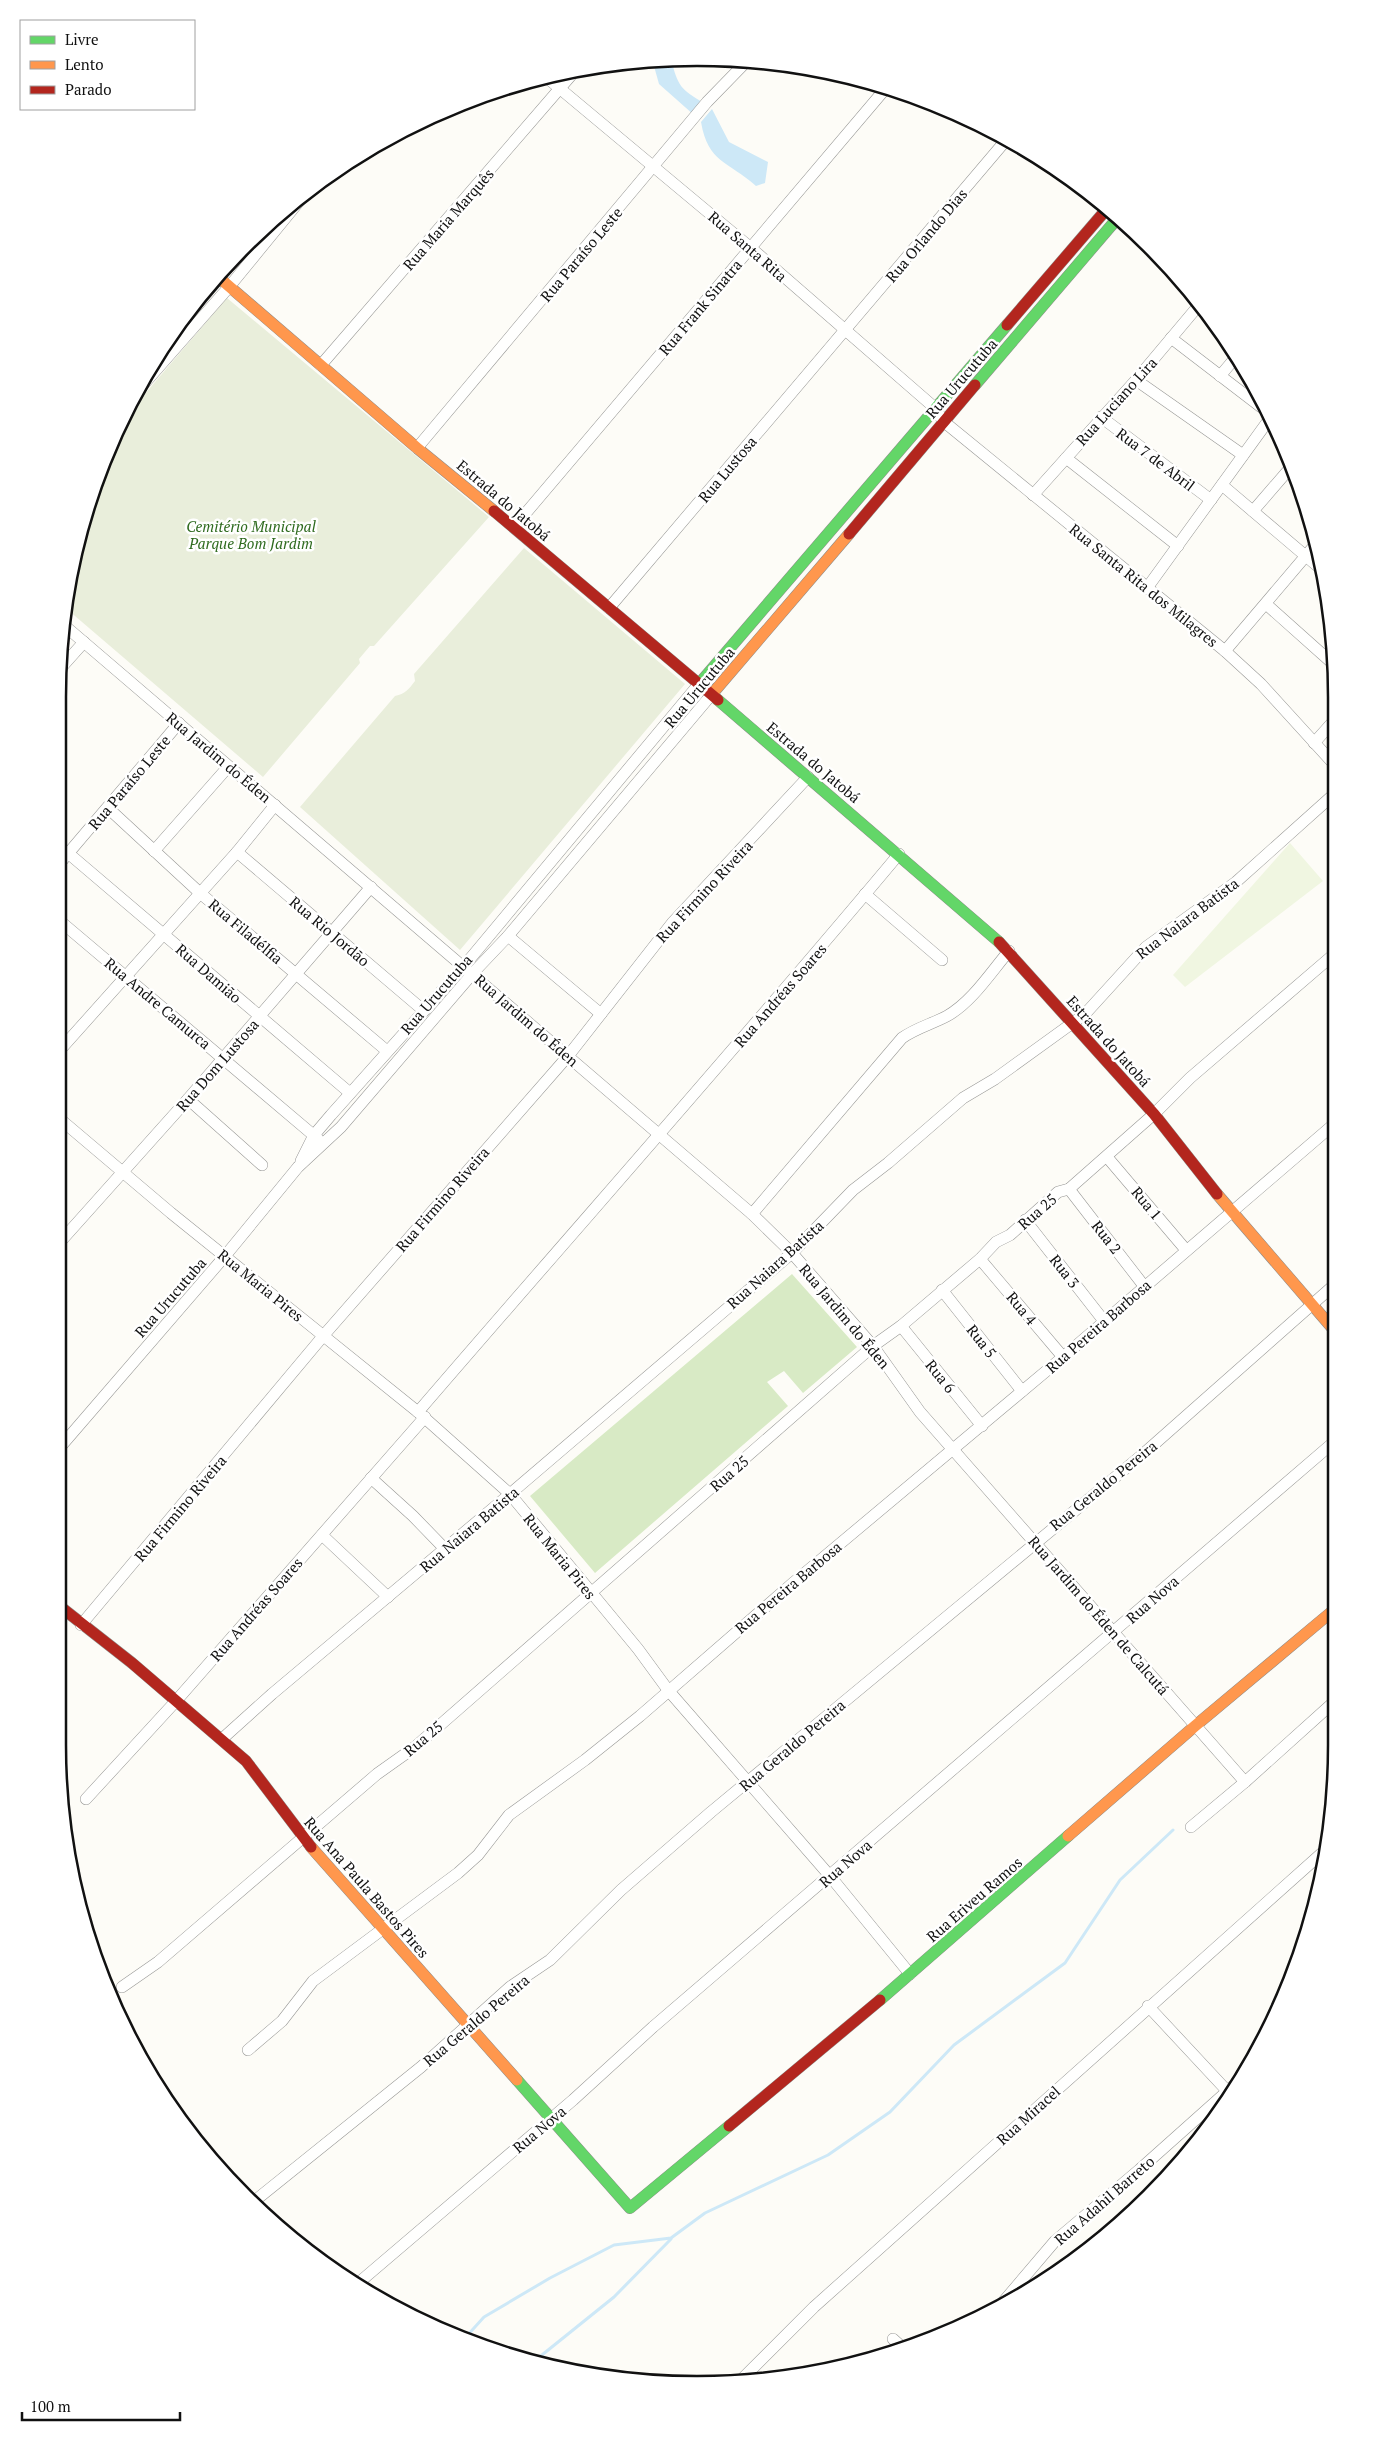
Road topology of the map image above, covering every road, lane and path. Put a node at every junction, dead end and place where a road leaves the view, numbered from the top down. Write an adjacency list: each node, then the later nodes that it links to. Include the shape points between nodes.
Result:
1 (740, 68): 7 (street, Rua Paraíso Leste, via 707,102)
2 (567, 80): 4 (street, Rua Maria Marquês)
3 (553, 83): 4 (street, Rua Santa Rita)
4 (559, 89): 7 (street, Rua Santa Rita); 19 (street, Rua Maria Marquês)
5 (881, 94): 11 (street, Rua Frank Sinatra)
6 (1002, 145): 15 (street, Rua Orlando Dias)
7 (655, 166): 11 (street, Rua Santa Rita); 27 (street, Rua Paraíso Leste)
8 (1102, 214): 23 (street, Rua Urucutuba)
9 (282, 222): 13 (street)
10 (1113, 223): 25 (street, Rua Urucutuba)
11 (751, 248): 15 (street, Rua Santa Rita); 35 (street, Rua Frank Sinatra)
12 (223, 281): 13 (street, Estrada do Jatobá)
13 (229, 287): 17 (street); 19 (street, Estrada do Jatobá)
14 (1195, 310): 16 (street, Rua Luciano Lira)
15 (844, 330): 23 (street, Rua Santa Rita); 42 (street, Rua Lustosa)
16 (1171, 338): 20 (street); 21 (street, Rua Luciano Lira)
17 (163, 363)
18 (1231, 363): 20 (street)
19 (321, 365): 27 (street, Estrada do Jatobá)
20 (1220, 376): 22 (street)
21 (1136, 380): 24 (street, Rua Luciano Lira); 28 (street)
22 (1255, 403)
23 (935, 408): 25 (street, Rua Santa Rita); 48 (street, Rua Urucutuba)
24 (1101, 417): 29 (street, Rua Luciano Lira); 33 (street, Rua 7 de Abril)
25 (943, 421): 32 (street, Rua Santa Rita dos Milagres); 49 (street, Rua Urucutuba)
26 (1266, 424): 28 (street)
27 (417, 448): 35 (street, Estrada do Jatobá)
28 (1243, 455): 31 (street)
29 (1066, 458): 32 (street, Rua Luciano Lira); 36 (street)
30 (1286, 473): 34 (street)
31 (1222, 485): 33 (street); 34 (street)
32 (1033, 495): 40 (street, Rua Santa Rita dos Milagres)
33 (1211, 500): 36 (street)
34 (1253, 511): 38 (street)
35 (514, 527): 42 (street, Estrada do Jatobá)
36 (1178, 546): 40 (street)
37 (1310, 550): 38 (street)
38 (1305, 556): 39 (street); 41 (street)
39 (1313, 563)
40 (1147, 588): 45 (street, Rua Santa Rita dos Milagres)
41 (1266, 604): 45 (street); 46 (street)
42 (609, 608): 48 (street, Estrada do Jatobá)
43 (70, 631): 44 (street, Rua Jardim do Éden)
44 (84, 642): 47 (street); 50 (street, Rua Jardim do Éden)
45 (1225, 651): 52 (street, Rua Santa Rita dos Milagres, via 1261,684)
46 (1326, 658)
47 (68, 660)
48 (699, 684): 49 (street, Estrada do Jatobá); 74 (street, Rua Urucutuba)
49 (712, 694): 55 (street, Estrada do Jatobá); 70 (street, Rua Urucutuba)
50 (179, 723): 54 (street, Rua Jardim do Éden); 58 (street, Rua Paraíso Leste)
51 (1328, 728): 52 (street)
52 (1314, 743): 53 (street, Rua Santa Rita dos Milagres)
53 (1328, 758)
54 (228, 767): 57 (street, Rua Jardim do Éden); 59 (street)
55 (808, 777): 62 (street, Estrada do Jatobá); 78 (street, Rua Firmino Riveira, via 674,922)
56 (1328, 800): 80 (street, Rua Naiara Batista, via 1236,882 1146,947 1085,1014)
57 (275, 805): 60 (street); 64 (street, Rua Jardim do Éden)
58 (108, 808): 59 (street, Rua Filadélfia); 61 (street, Rua Paraíso Leste)
59 (154, 852): 65 (street, Rua Filadélfia)
60 (237, 852): 65 (street); 68 (street, Rua Rio Jordão)
61 (68, 853): 63 (street, Rua Paraíso Leste); 69 (street, Rua Damião)
62 (899, 854): 66 (street, Rua Andréas Soares); 71 (street, Estrada do Jatobá)
63 (66, 856)
64 (371, 887): 68 (street, Rua Dom Lustosa); 74 (street, Rua Jardim do Éden)
65 (200, 892): 69 (street); 75 (street, Rua Filadélfia)
66 (865, 894): 73 (street); 90 (street, Rua Andréas Soares, via 764,1015)
67 (66, 926): 76 (street, Rua Andre Camurca)
68 (331, 932): 75 (street, Rua Dom Lustosa); 77 (street, Rua Rio Jordão)
69 (164, 933): 76 (street); 79 (street, Rua Damião)
70 (508, 936): 74 (street, Rua Urucutuba); 78 (street)
71 (1009, 951): 80 (street, Estrada do Jatobá); 99 (street, via 959,1007 902,1038)
72 (1328, 959): 87 (street, Rua 25, via 1190,1078)
73 (942, 960)
74 (468, 970): 77 (street, Rua Urucutuba); 83 (street, Rua Jardim do Éden); 92 (street, Rua Urucutuba)
75 (296, 974): 79 (street, Rua Dom Lustosa); 82 (street, Rua Filadélfia)
76 (126, 976): 81 (street); 84 (street, Rua Andre Camurca)
77 (423, 1010): 82 (street, Rua Urucutuba)
78 (601, 1014): 83 (street, Rua Firmino Riveira)
79 (259, 1016): 84 (street, Rua Dom Lustosa); 85 (street, Rua Damião)
80 (1072, 1023): 87 (street, Estrada do Jatobá); 103 (street, Rua Naiara Batista, via 947,1111 853,1190)
81 (66, 1043)
82 (387, 1051): 85 (street, Rua Urucutuba)
83 (568, 1056): 90 (street, Rua Jardim do Éden); 113 (street, Rua Firmino Riveira)
84 (222, 1058): 86 (street, Rua Dom Lustosa); 91 (street, Rua Andre Camurca)
85 (350, 1093): 91 (street, Rua Urucutuba)
86 (188, 1099): 94 (street); 96 (street, Rua Dom Lustosa)
87 (1154, 1114): 93 (street, Rua 25); 98 (street, Estrada do Jatobá)
88 (66, 1124): 96 (street, Rua Maria Pires)
89 (1328, 1129): 98 (street, Rua Pereira Barbosa)
90 (658, 1133): 99 (street, Rua Jardim do Éden); 117 (street, Rua Andréas Soares)
91 (314, 1135): 92 (street, Rua Andre Camurca); 95 (street, Rua Urucutuba)
92 (324, 1145): 95 (street, Rua Urucutuba)
93 (1107, 1157): 97 (street, Rua 25); 102 (street, Rua 1)
94 (262, 1165)
95 (298, 1167): 104 (street, Rua Urucutuba)
96 (122, 1172): 101 (street, Rua Dom Lustosa); 104 (street, Rua Maria Pires)
97 (1069, 1189): 100 (street, Rua 25, via 1058,1192); 106 (street, Rua 2)
98 (1232, 1212): 102 (street, Rua Pereira Barbosa); 109 (street, Estrada do Jatobá)
99 (752, 1214): 103 (street, Rua Jardim do Éden)
100 (1025, 1220): 105 (street, Rua 25); 110 (street, Rua 3)
101 (66, 1235)
102 (1186, 1250): 106 (street, Rua Pereira Barbosa)
103 (792, 1253): 114 (street, Rua Jardim do Éden); 123 (street, Rua Naiara Batista)
104 (225, 1256): 113 (street, Rua Maria Pires); 119 (street, Rua Urucutuba)
105 (980, 1259): 107 (street, Rua 25); 115 (street, Rua 4)
106 (1144, 1286): 110 (street, Rua Pereira Barbosa)
107 (942, 1290): 112 (street, Rua 25); 116 (street, Rua 5)
108 (1328, 1290): 109 (street, Rua Geraldo Pereira)
109 (1312, 1304): 111 (street, Estrada do Jatobá); 125 (street, Rua Geraldo Pereira, via 1142,1454)
110 (1104, 1321): 115 (street, Rua Pereira Barbosa)
111 (1328, 1323)
112 (901, 1326): 114 (street, Rua 25); 118 (street, Rua 6)
113 (324, 1335): 117 (street, Rua Maria Pires); 131 (street, Rua Firmino Riveira)
114 (873, 1346): 121 (street, Rua Jardim do Éden, via 920,1412); 127 (street, Rua 25)
115 (1063, 1357): 116 (street, Rua Pereira Barbosa)
116 (1022, 1392): 118 (street, Rua Pereira Barbosa)
117 (421, 1414): 122 (street, Rua Andréas Soares); 123 (street, Rua Maria Pires)
118 (982, 1426): 121 (street, Rua Pereira Barbosa)
119 (66, 1440)
120 (1328, 1447): 132 (street, Rua Nova)
121 (954, 1449): 125 (street, Rua Jardim do Éden de Calcutá); 133 (street, Rua Pereira Barbosa)
122 (371, 1478): 124 (street, Rua Andréas Soares); 126 (street)
123 (510, 1494): 126 (street, Rua Naiara Batista); 127 (street, Rua Maria Pires)
124 (322, 1535): 128 (street); 134 (street, Rua Andréas Soares)
125 (1035, 1542): 132 (street, Rua Jardim do Éden de Calcutá); 138 (street, Rua Geraldo Pereira)
126 (445, 1549): 128 (street, Rua Naiara Batista)
127 (590, 1593): 133 (street, Rua Maria Pires); 142 (street, Rua 25, via 415,1747 376,1774)
128 (388, 1596): 137 (street, Rua Naiara Batista)
129 (66, 1612): 131 (street, Rua Ana Paula Bastos Pires)
130 (1328, 1614): 136 (street, Rua Eriveu Ramos)
131 (81, 1625): 134 (street, Rua Ana Paula Bastos Pires)
132 (1114, 1631): 136 (street, Rua Jardim do Éden de Calcutá); 144 (street, Rua Nova)
133 (668, 1690): 138 (street, Rua Maria Pires); 145 (street, Rua Pereira Barbosa, via 585,1760 510,1814 465,1867)
134 (176, 1701): 137 (street, Rua Ana Paula Bastos Pires); 140 (street, Rua Andréas Soares)
135 (1328, 1707): 139 (street)
136 (1195, 1726): 139 (street, Rua Jardim do Éden de Calcutá); 146 (street, Rua Eriveu Ramos)
137 (222, 1739): 142 (street, Rua Ana Paula Bastos Pires, via 246,1761)
138 (748, 1782): 144 (street, Rua Maria Pires); 149 (street, Rua Geraldo Pereira, via 621,1890 550,1960 510,1987)
139 (1245, 1782): 141 (street)
140 (86, 1800)
141 (1191, 1827)
142 (303, 1837): 145 (street, Rua Ana Paula Bastos Pires); 147 (street, Rua 25, via 158,1962)
143 (1318, 1857): 148 (street, Rua Miracel)
144 (830, 1876): 146 (street, Rua Maria Pires); 153 (street, Rua Nova)
145 (384, 1929): 149 (street, Rua Ana Paula Bastos Pires); 150 (street, Rua Pereira Barbosa, via 313,1981 282,2021)
146 (910, 1974): 155 (street, Rua Eriveu Ramos)
147 (122, 1987)
148 (1148, 2006): 151 (street); 160 (street, Rua Miracel, via 814,2307)
149 (467, 2024): 153 (street, Rua Ana Paula Bastos Pires); 154 (street, Rua Geraldo Pereira, via 421,2067)
150 (248, 2050)
151 (1225, 2089)
152 (1214, 2105): 157 (street, Rua Adahil Barreto, via 1055,2241)
153 (551, 2119): 155 (street, Rua Ana Paula Bastos Pires); 156 (street, Rua Nova)
154 (259, 2198)
155 (630, 2208)
156 (363, 2279)
157 (1013, 2290)
158 (893, 2339): 159 (street)
159 (897, 2343)
160 (748, 2373)

